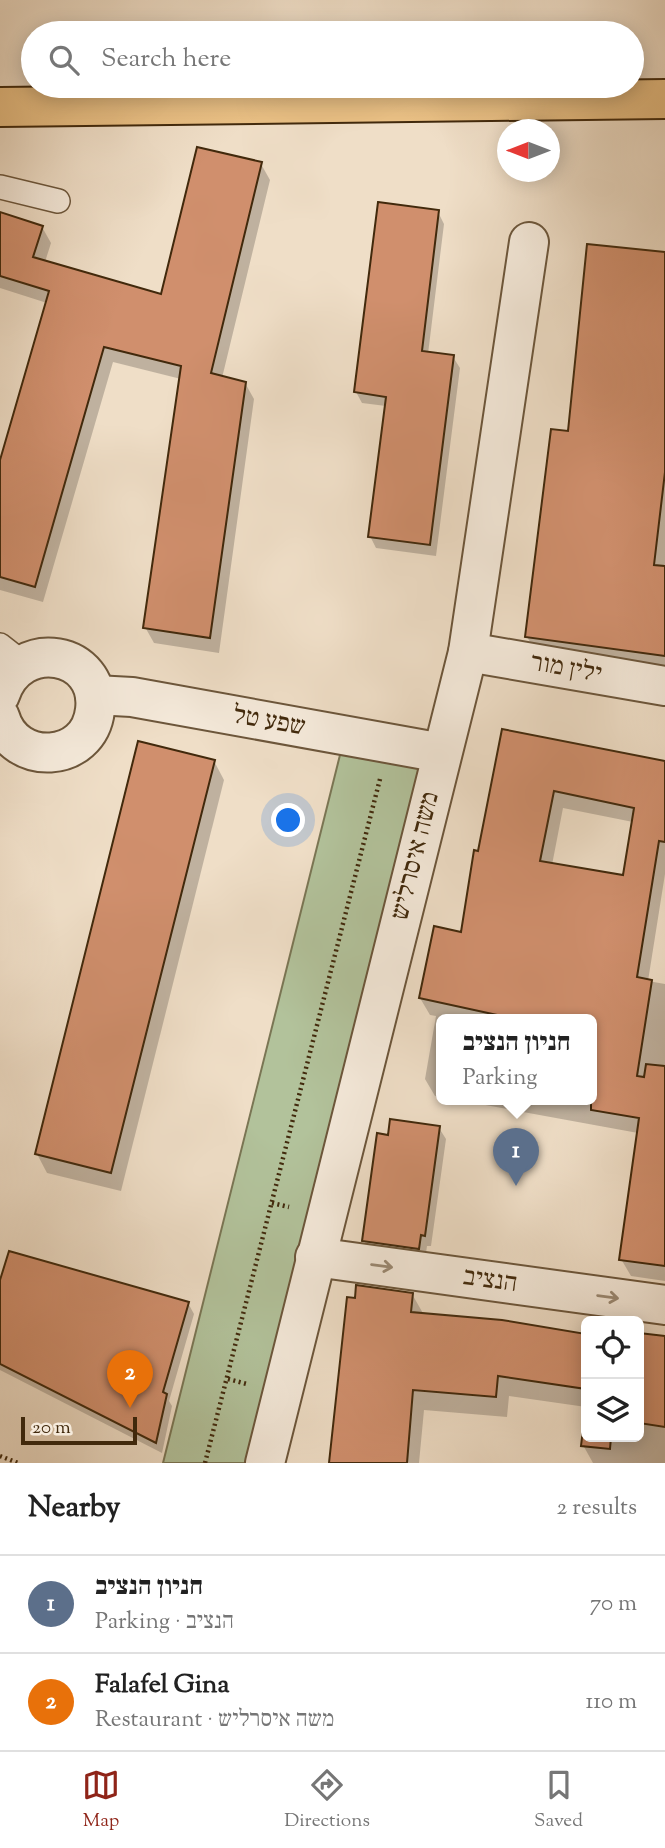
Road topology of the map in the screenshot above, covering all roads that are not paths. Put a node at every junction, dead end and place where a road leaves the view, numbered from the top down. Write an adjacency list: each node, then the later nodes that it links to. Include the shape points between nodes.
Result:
1 (665, 99): 2 (highway)
2 (0, 107)
3 (0, 187): 4 (lane)
4 (58, 201)
5 (529, 242): 6 (street, משה איסרליש)
6 (468, 652): 8 (street, ילין מור); 12 (street, משה איסרליש)
7 (12, 654): 9 (street, via 10,674); 10 (street, via 48,656 73,664)
8 (665, 686)
9 (0, 695)
10 (95, 695): 11 (street, via 86,735 62,752 47,754 19,745); 12 (street, שפע טל, via 132,697)
11 (0, 717)
12 (442, 753): 13 (street, משה איסרליש)
13 (315, 1257): 14 (street, הנציב, one-way to 14); 15 (street, משה איסרליש)
14 (665, 1305)
15 (265, 1463)

